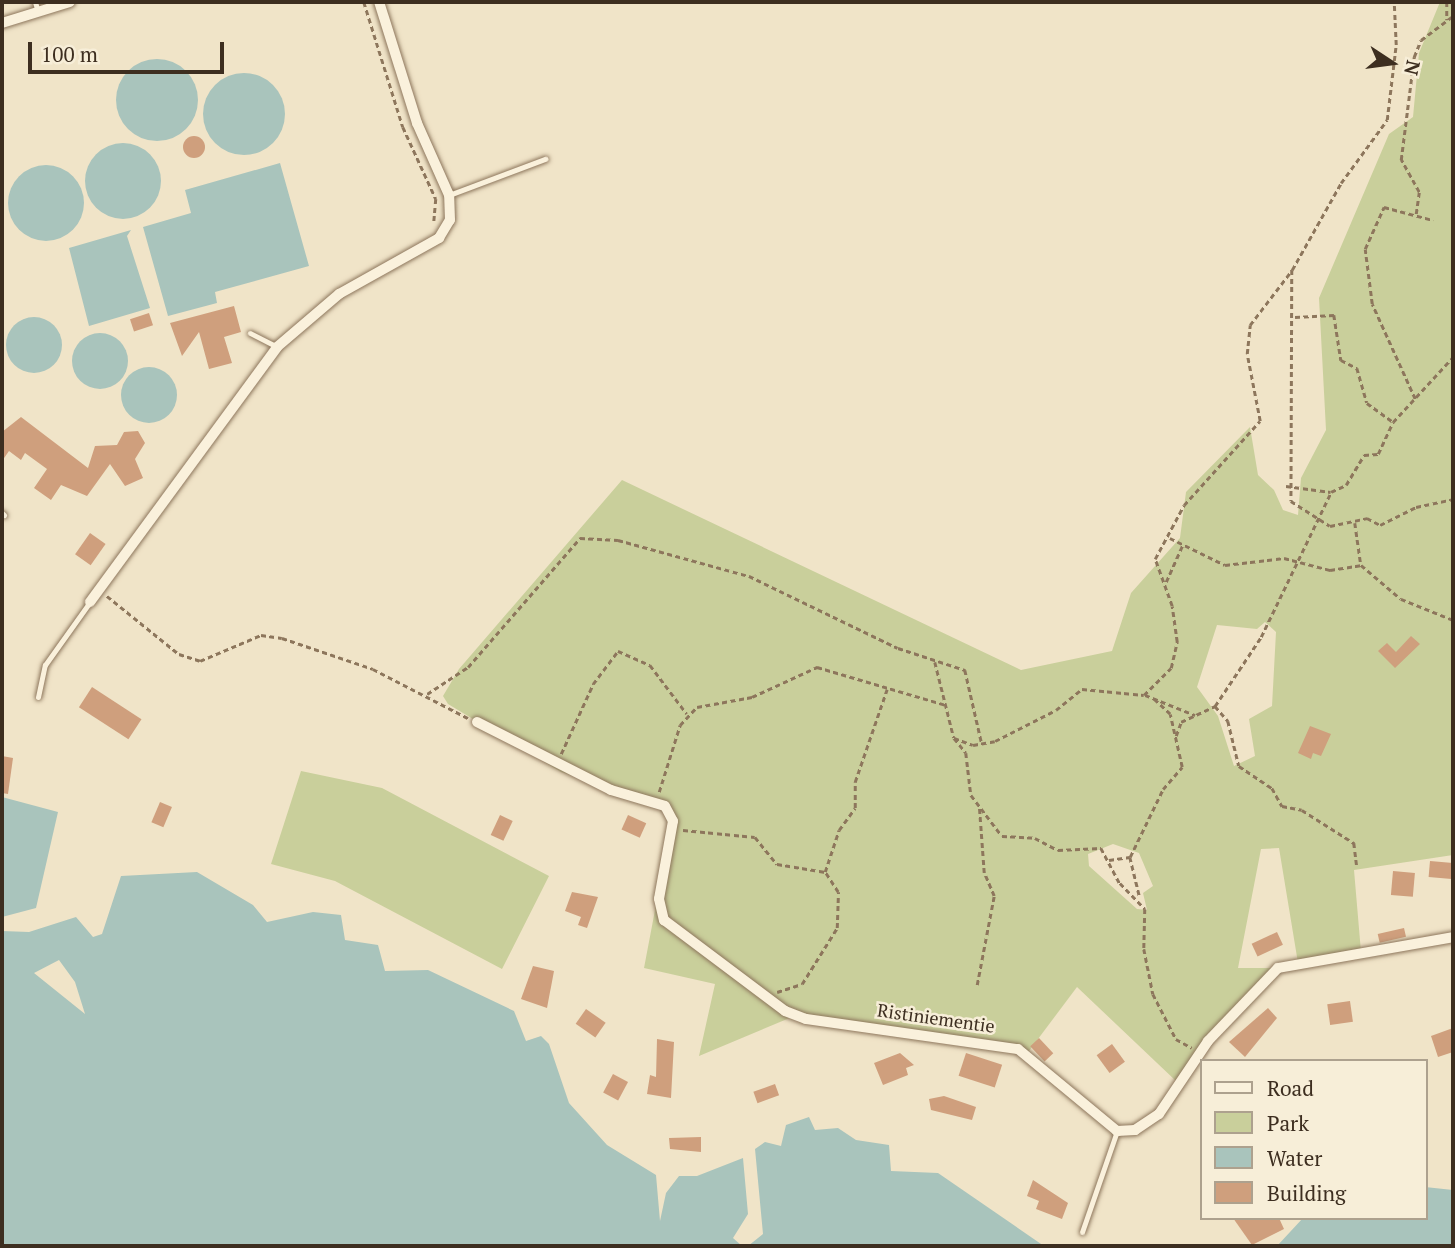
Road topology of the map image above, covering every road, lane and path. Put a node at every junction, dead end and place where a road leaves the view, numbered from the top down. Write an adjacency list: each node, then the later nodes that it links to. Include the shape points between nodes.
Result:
1 (70, 2): 6 (street)
2 (363, 2): 14 (path, via 403,127 436,199)
3 (379, 2): 11 (street, via 416,123)
4 (1394, 2): 15 (path, via 1396,45 1387,120 1340,183)
5 (1447, 2): 8 (path)
6 (36, 7): 9 (street)
7 (1453, 16): 8 (path)
8 (1447, 20): 12 (path, via 1421,40 1414,57 1401,160 1419,192)
9 (2, 23)
10 (545, 159): 11 (lane)
11 (449, 194): 14 (street, via 450,220)
12 (1416, 214): 13 (path); 20 (path, via 1384,207 1365,250 1372,304)
13 (1433, 220)
14 (426, 246): 18 (street, via 340,294)
15 (1292, 270): 16 (path); 27 (path, via 1250,325 1247,354 1260,421 1184,505)
16 (1295, 317): 21 (path, via 1334,314 1341,360 1357,368 1367,403); 22 (path)
17 (250, 333): 18 (lane)
18 (277, 346): 32 (street)
19 (1453, 357): 20 (path)
20 (1415, 399): 21 (path)
21 (1393, 422): 23 (path, via 1378,454 1364,455 1350,481)
22 (1286, 486): 23 (path); 25 (path, via 1291,501)
23 (1331, 492): 25 (path)
24 (1453, 499): 26 (path, via 1416,507 1380,525 1367,518)
25 (1318, 522): 26 (path); 29 (path)
26 (1356, 523): 30 (path)
27 (1168, 537): 28 (path); 31 (path, via 1155,559)
28 (1183, 544): 29 (path, via 1225,565); 31 (path)
29 (1301, 558): 30 (path, via 1330,570); 42 (path, via 1261,637)
30 (1361, 565): 34 (path, via 1401,599)
31 (1166, 582): 38 (path, via 1177,642 1171,668)
32 (99, 589): 33 (street); 37 (path, via 179,654 200,661 261,635)
33 (90, 602): 39 (lane, via 45,666)
34 (1453, 620)
35 (935, 662): 37 (path, via 748,576 650,545 580,538 468,667); 41 (path); 48 (path, via 965,670)
36 (887, 689): 41 (path, via 939,698); 43 (path, via 817,667 752,697 707,703); 56 (path, via 855,782 855,808 839,830)
37 (427, 694): 45 (path)
38 (1144, 695): 40 (path); 48 (path, via 1082,689 1056,710)
39 (38, 697)
40 (1154, 699): 44 (path); 46 (path, via 1170,714)
41 (946, 705): 47 (path)
42 (1215, 706): 44 (path); 55 (path, via 1228,721 1239,766 1272,788 1282,806 1302,810 1354,842)
43 (687, 714): 49 (path, via 650,665 618,651 593,684); 50 (path, via 666,758)
44 (1198, 716): 46 (path, via 1181,722)
45 (477, 722): 49 (street)
46 (1176, 736): 53 (path, via 1181,770 1163,789)
47 (954, 738): 48 (path); 51 (path, via 966,753 971,794)
48 (982, 745)
49 (557, 763): 50 (street, via 611,790)
50 (659, 800): 52 (street, via 671,814)
51 (979, 805): 54 (path, via 1002,836 1035,838 1069,852 1092,845); 59 (path, via 984,873 994,896)
52 (672, 828): 56 (path, via 755,837 777,864); 60 (street, Ristiniementie, via 659,912)
53 (1130, 857): 54 (path); 57 (path)
54 (1109, 860): 57 (path, via 1120,883)
55 (1357, 868)
56 (825, 872): 60 (path, via 838,892 837,929 802,984)
57 (1141, 901): 61 (path, via 1153,994 1176,1038)
58 (1453, 937): 61 (street, via 1278,968)
59 (977, 985)
60 (769, 1000): 62 (street, Ristiniementie, via 806,1019 1018,1049)
61 (1199, 1053): 62 (street, via 1159,1114 1135,1130)
62 (1118, 1131): 63 (lane)
63 (1082, 1232)

